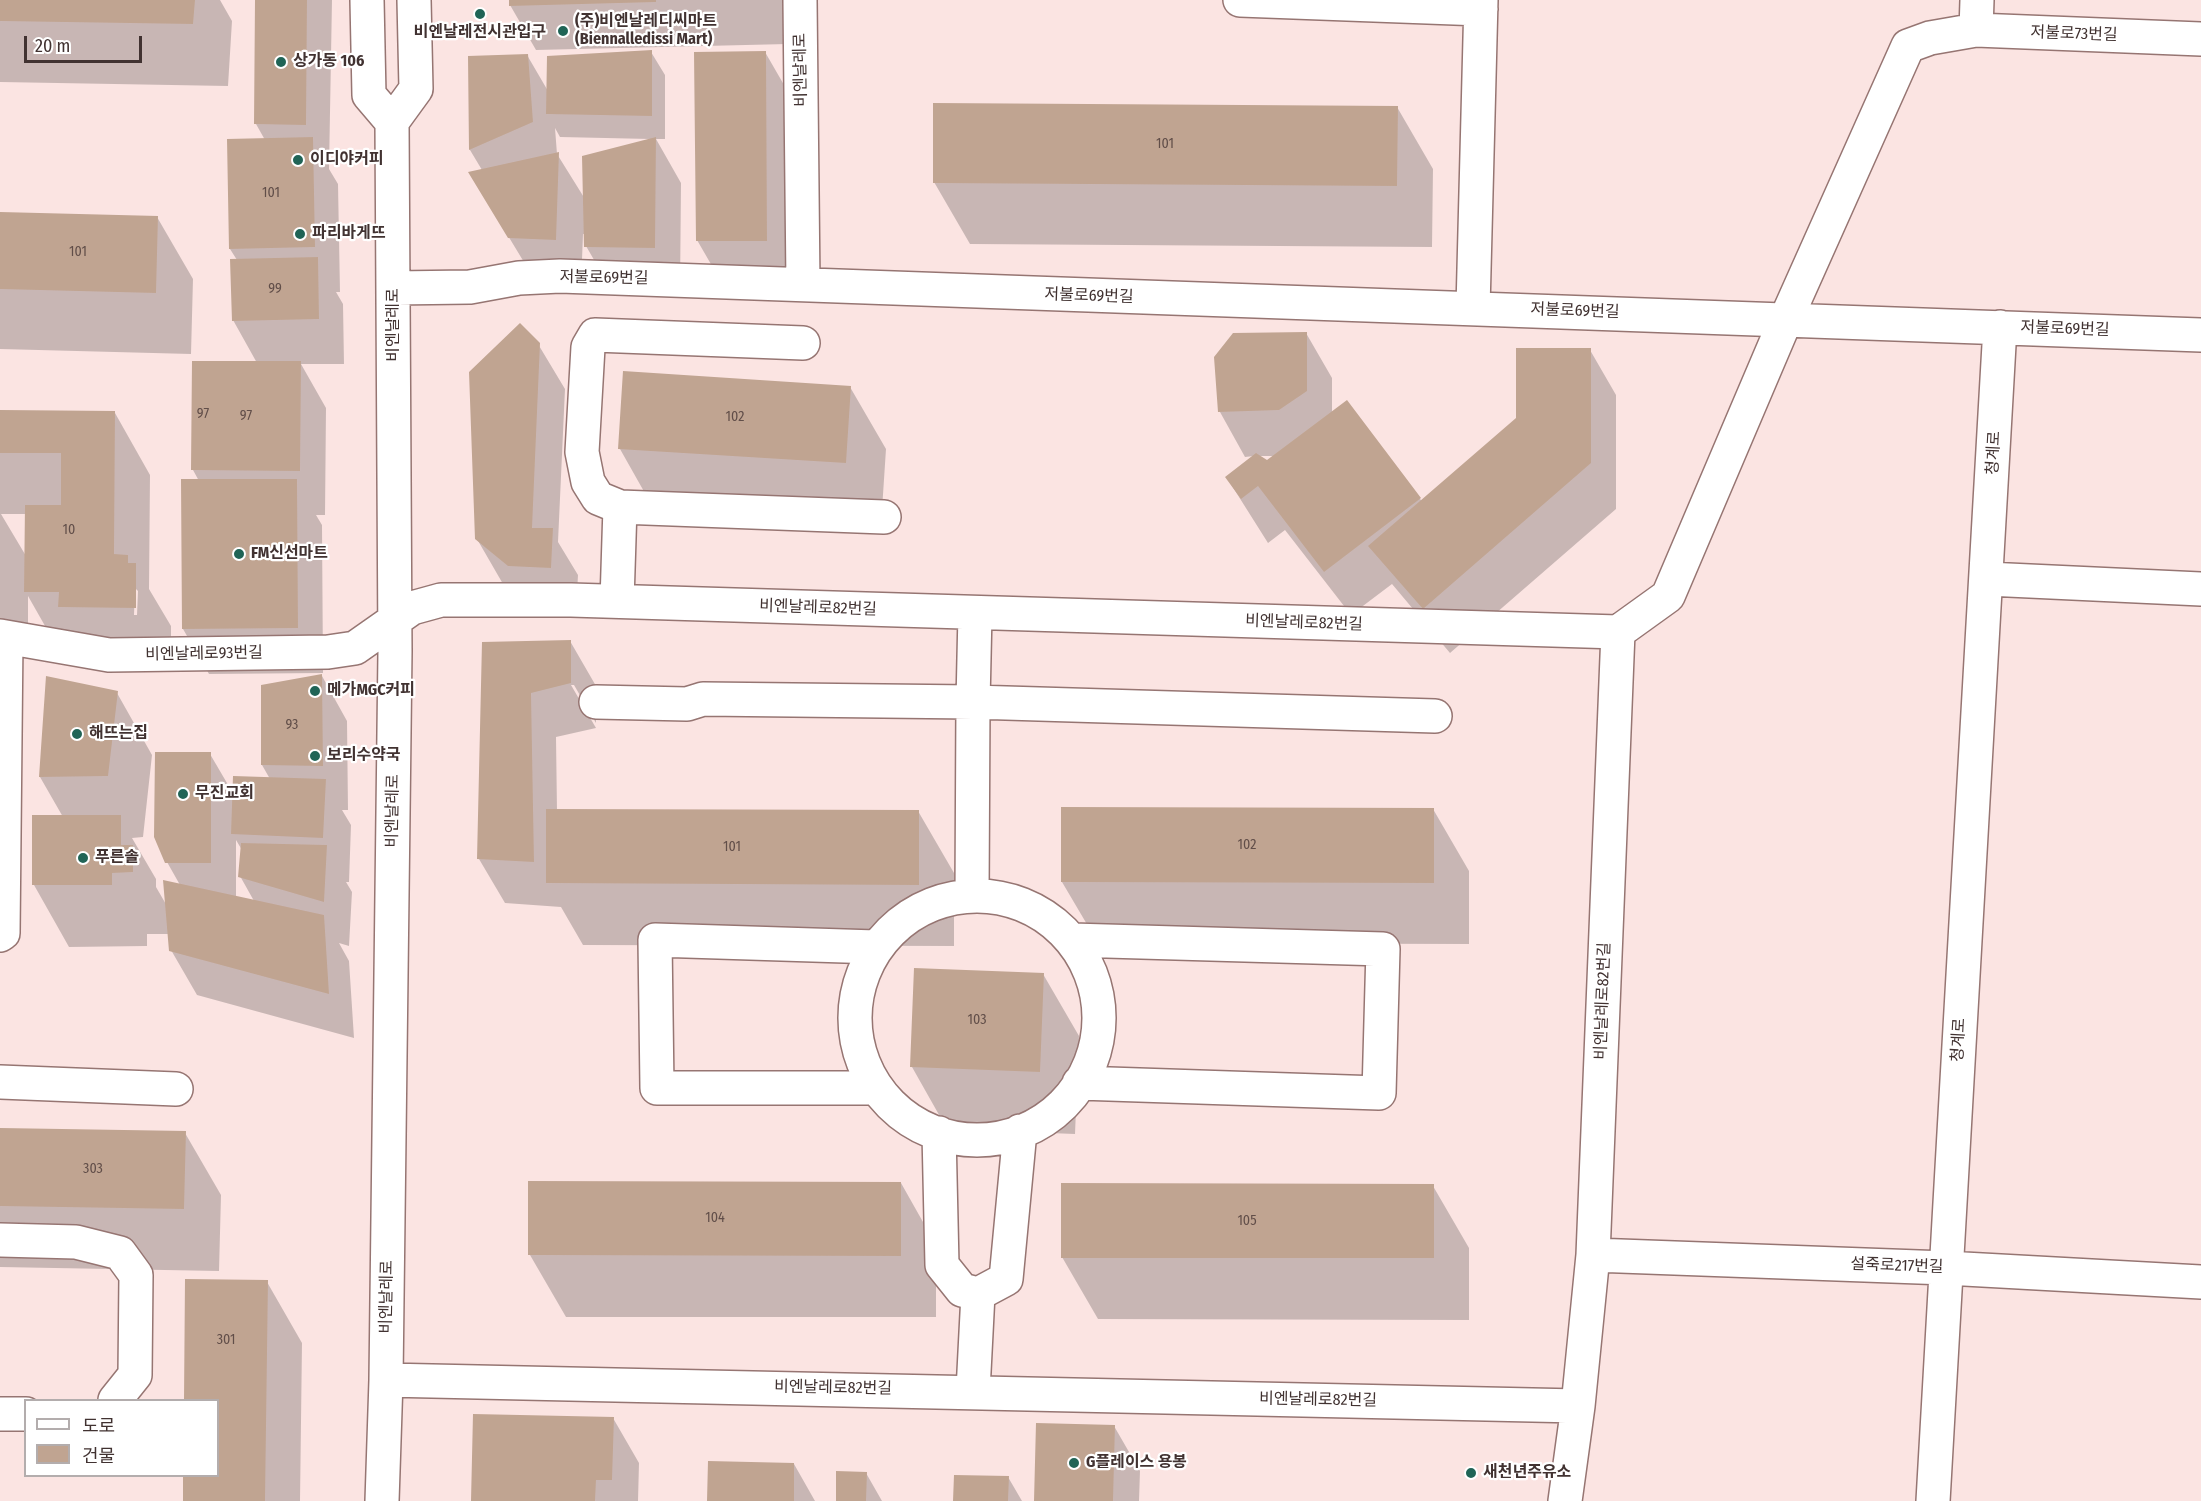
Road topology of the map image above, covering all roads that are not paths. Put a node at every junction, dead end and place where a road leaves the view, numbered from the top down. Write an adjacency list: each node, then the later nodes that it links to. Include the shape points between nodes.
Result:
1 (368, 0): 10 (street, via 369,95)
2 (397, 0): 10 (street)
3 (414, 0): 10 (street, 비엔날레로)
4 (431, 0): 10 (street, via 430,67)
5 (800, 0): 11 (street, 비엔날레로)
6 (1240, 0): 7 (street)
7 (1481, 4): 13 (street)
8 (1977, 15): 9 (street, 저불로73번길); 14 (street, via 1908,46)
9 (2201, 39)
10 (402, 107): 12 (street, 비엔날레로)
11 (802, 284): 12 (street, 저불로69번길, via 560,276 470,287); 13 (street, 저불로69번길)
12 (393, 288): 24 (street, 비엔날레로)
13 (1473, 308): 14 (street, 저불로69번길)
14 (1786, 319): 15 (street, 저불로69번길); 25 (street, via 1668,596)
15 (2000, 327): 16 (street, 저불로69번길); 20 (street, 청계로)
16 (2201, 335)
17 (802, 343): 18 (street, via 595,335 588,347 582,452 588,482 598,498)
18 (620, 507): 19 (street); 22 (street)
19 (884, 517)
20 (1988, 579): 21 (street); 42 (street, 청계로)
21 (2201, 589)
22 (616, 601): 23 (street, 비엔날레로82번길); 24 (street, 비엔날레로82번길, via 441,600 412,608)
23 (975, 613): 25 (street, 비엔날레로82번길); 28 (street)
24 (395, 621): 26 (street, 비엔날레로93번길, via 355,648 328,652 109,655); 45 (street, 비엔날레로)
25 (1618, 632): 41 (street, 비엔날레로82번길)
26 (3, 637): 31 (street, 비엔날레로93번길)
27 (596, 702): 28 (street)
28 (974, 702): 29 (street); 30 (street)
29 (1435, 716)
30 (972, 896): 32 (street, via 1010,900 1044,915); 33 (street, via 935,903 902,921)
31 (0, 935)
32 (1072, 940): 35 (street, via 1091,973 1100,1014 1094,1056); 35 (street, via 1383,949 1379,1093)
33 (876, 947): 36 (street, via 859,981 854,1023 863,1065); 36 (street, via 655,940 657,1088)
34 (0, 1082): 37 (street)
35 (1079, 1083): 38 (street, via 1074,1094 1042,1122)
36 (877, 1088): 39 (street, via 885,1101 919,1127)
37 (176, 1089)
38 (1020, 1131): 39 (street, via 1002,1138 960,1140); 44 (street, via 1006,1279)
39 (939, 1133): 44 (street, via 942,1265 962,1290)
40 (0, 1240): 47 (street, via 76,1242 120,1253 136,1275 135,1375)
41 (1593, 1255): 42 (street, 설죽로217번길); 48 (street, 비엔날레로82번길)
42 (1946, 1268): 43 (street, 설죽로217번길); 53 (street, 청계로)
43 (2201, 1282)
44 (978, 1294): 46 (street)
45 (386, 1380): 46 (street, 비엔날레로82번길); 51 (street, 비엔날레로)
46 (973, 1391): 48 (street, 비엔날레로82번길)
47 (117, 1399)
48 (1578, 1406): 52 (street)
49 (0, 1414): 50 (street)
50 (24, 1414)
51 (382, 1501)
52 (1565, 1501)
53 (1933, 1501)

